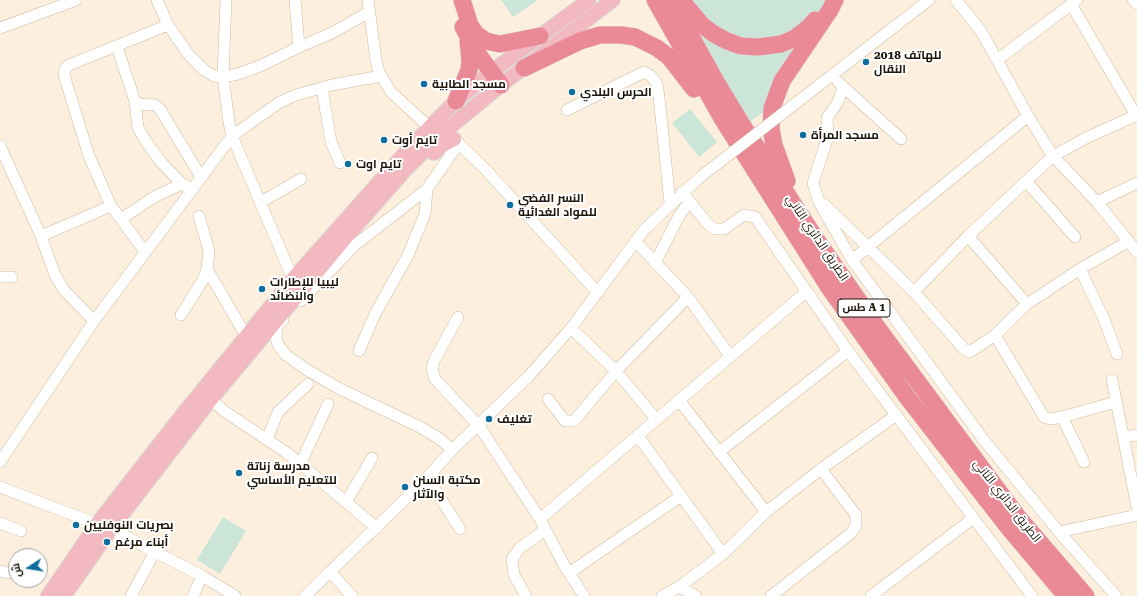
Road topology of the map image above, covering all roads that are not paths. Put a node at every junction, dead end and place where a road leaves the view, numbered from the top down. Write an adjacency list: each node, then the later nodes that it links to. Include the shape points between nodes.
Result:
1 (76, 0): 22 (street)
2 (157, 0): 21 (street)
3 (226, 0): 31 (street)
4 (295, 0): 26 (street)
5 (368, 0): 20 (street)
6 (456, 0): 24 (highway, via 460,20)
7 (462, 0): 23 (highway, via 470,25 476,34 486,41 500,44)
8 (589, 0): 23 (main road)
9 (613, 0): 28 (main road)
10 (654, 0): 40 (highway, الطريق الدائري الثاني / طس A 1)
11 (672, 0): 64 (highway, الطريق الدائري الثاني / طس A 1, via 718,85)
12 (681, 0): 13 (highway, via 702,25 727,42 758,47 781,44 795,38 809,28)
13 (828, 0)
14 (835, 0): 64 (highway, via 782,81 772,108 771,129 774,145)
15 (929, 0): 30 (street)
16 (956, 0): 27 (street, via 981,31)
17 (1133, 0): 19 (street)
18 (1074, 2): 27 (street); 39 (street)
19 (1137, 4)
20 (369, 12): 26 (street, via 332,33); 29 (street, via 376,61)
21 (168, 25): 25 (street); 31 (street, via 189,55 204,70 214,76)
22 (0, 28)
23 (540, 36): 32 (main road)
24 (468, 38): 32 (highway); 36 (highway, via 469,70)
25 (117, 47): 35 (street); 62 (street, via 69,65 64,70 89,156)
26 (299, 47): 31 (street, via 260,66)
27 (997, 60): 38 (street)
28 (524, 68): 32 (main road); 40 (highway, via 592,37 634,37 669,57)
29 (381, 76): 34 (street); 41 (street, via 392,92)
30 (831, 76): 33 (street); 56 (street, bridge)
31 (223, 77): 42 (street)
32 (496, 78): 36 (main road); 43 (main road)
33 (843, 87): 44 (street); 57 (street, via 838,102 827,118 828,136 813,183)
34 (322, 88): 42 (street, via 280,102); 47 (street, via 331,142)
35 (135, 101): 49 (street, via 160,109); 53 (street, via 138,128 161,162)
36 (456, 102): 41 (main road)
37 (567, 110): 61 (street, via 644,72 651,76 657,84 659,97)
38 (1028, 116): 46 (street); 71 (street)
39 (1137, 116): 46 (street, via 1088,137)
40 (723, 120): 156 (highway, الطريق الدائري الثاني / طس A 1, via 828,286 902,390)
41 (429, 127): 80 (main road)
42 (232, 136): 49 (street); 59 (street)
43 (452, 138): 55 (street); 83 (street, via 497,182); 97 (main road, via 406,169)
44 (901, 139)
45 (0, 146): 48 (street)
46 (1053, 156): 51 (street); 60 (street)
47 (340, 163)
48 (4, 167): 66 (street)
49 (201, 177): 54 (street)
50 (301, 180): 59 (street)
51 (1026, 181): 67 (street); 68 (street)
52 (1137, 183): 60 (street)
53 (182, 184): 54 (street); 65 (street, via 154,197)
54 (192, 189): 72 (street)
55 (427, 189): 92 (street, via 425,214 408,255 375,314); 113 (street, via 355,245 277,326 276,337 278,345 286,355 309,371 357,398 420,427)
56 (682, 192): 58 (street); 61 (street)
57 (818, 198): 71 (street); 74 (street)
58 (690, 201): 75 (street, via 679,216); 81 (street, via 706,223 714,229 724,229 744,215 755,217)
59 (261, 202): 80 (street)
60 (1097, 202): 70 (street)
61 (670, 203): 69 (street)
62 (110, 206): 65 (street); 66 (street)
63 (200, 216): 76 (street, via 209,250)
64 (801, 216): 157 (highway, الطريق الدائري الثاني / طس A 1, via 926,395 1018,517)
65 (121, 219): 72 (street)
66 (41, 236): 88 (street, via 48,258 64,290)
67 (968, 236): 82 (street); 85 (street)
68 (1075, 237)
69 (635, 241): 75 (street); 83 (street)
70 (1129, 241): 73 (street); 77 (street)
71 (868, 245): 74 (street); 82 (street)
72 (146, 252): 88 (street)
73 (1137, 252)
74 (852, 260): 135 (street, via 983,439)
75 (655, 263): 84 (street)
76 (207, 269): 86 (street); 91 (street)
77 (1080, 269): 85 (street); 94 (street, via 1104,319)
78 (0, 277): 79 (street)
79 (12, 277)
80 (293, 278): 91 (main road)
81 (806, 292): 93 (street); 95 (street)
82 (914, 292): 90 (street, via 968,351 971,352)
83 (598, 293): 89 (street)
84 (688, 297): 95 (street); 96 (street)
85 (1027, 304): 90 (street)
86 (181, 315)
87 (458, 317): 108 (street, via 434,361 433,375 437,383)
88 (94, 321): 116 (street)
89 (571, 328): 96 (street); 108 (street, via 529,376)
90 (995, 335): 106 (street, via 1042,415 1050,418)
91 (246, 336): 97 (main road)
92 (359, 351)
93 (848, 351): 105 (street); 114 (street)
94 (1117, 354)
95 (730, 356): 102 (street)
96 (616, 371): 101 (street, via 574,420 565,421); 107 (street)
97 (224, 374): 100 (main road); 130 (main road)
98 (1112, 380): 103 (street)
99 (308, 384): 112 (street, via 278,412)
100 (211, 399): 112 (street, via 224,411); 130 (main road)
101 (548, 399)
102 (679, 400): 107 (street); 114 (street)
103 (1116, 402): 106 (street); 111 (street)
104 (328, 404): 118 (street)
105 (896, 416): 119 (street); 128 (street)
106 (1062, 417): 117 (street)
107 (656, 418): 110 (street)
108 (479, 426): 113 (street); 127 (street)
109 (1137, 435): 111 (street)
110 (638, 436): 122 (street); 127 (street)
111 (1124, 437): 124 (street)
112 (267, 440): 118 (street)
113 (452, 450): 120 (street)
114 (719, 452): 125 (street)
115 (372, 458): 123 (street)
116 (0, 462)
117 (1084, 462)
118 (300, 465): 123 (street)
119 (821, 469): 125 (street); 154 (street, via 856,515 856,526 850,534)
120 (426, 480): 131 (street); 132 (street, via 432,485)
121 (0, 487): 130 (street)
122 (681, 496): 137 (street); 139 (street)
123 (346, 502): 131 (street)
124 (1137, 507)
125 (766, 512): 137 (street)
126 (1137, 515): 135 (street)
127 (540, 519): 133 (street)
128 (972, 519): 142 (street); 155 (street)
129 (0, 524): 134 (street)
130 (104, 526): 136 (street); 143 (main road); 144 (main road)
131 (377, 528): 138 (street)
132 (460, 529)
133 (545, 530): 139 (street); 150 (street, via 520,548 512,559 514,575)
134 (21, 531)
135 (1059, 532): 158 (street)
136 (154, 553): 140 (street); 145 (street)
137 (722, 554): 141 (street)
138 (330, 572): 148 (street); 149 (street)
139 (569, 573): 151 (street)
140 (202, 576): 146 (street); 147 (street)
141 (680, 587): 152 (street); 153 (street)
142 (874, 595)
143 (48, 596)
144 (64, 596)
145 (130, 596)
146 (193, 596)
147 (235, 596)
148 (305, 596)
149 (352, 596)
150 (526, 596)
151 (584, 596)
152 (662, 596)
153 (696, 596)
154 (771, 596)
155 (1032, 596)
156 (1066, 596)
157 (1086, 596)
158 (1116, 596)

